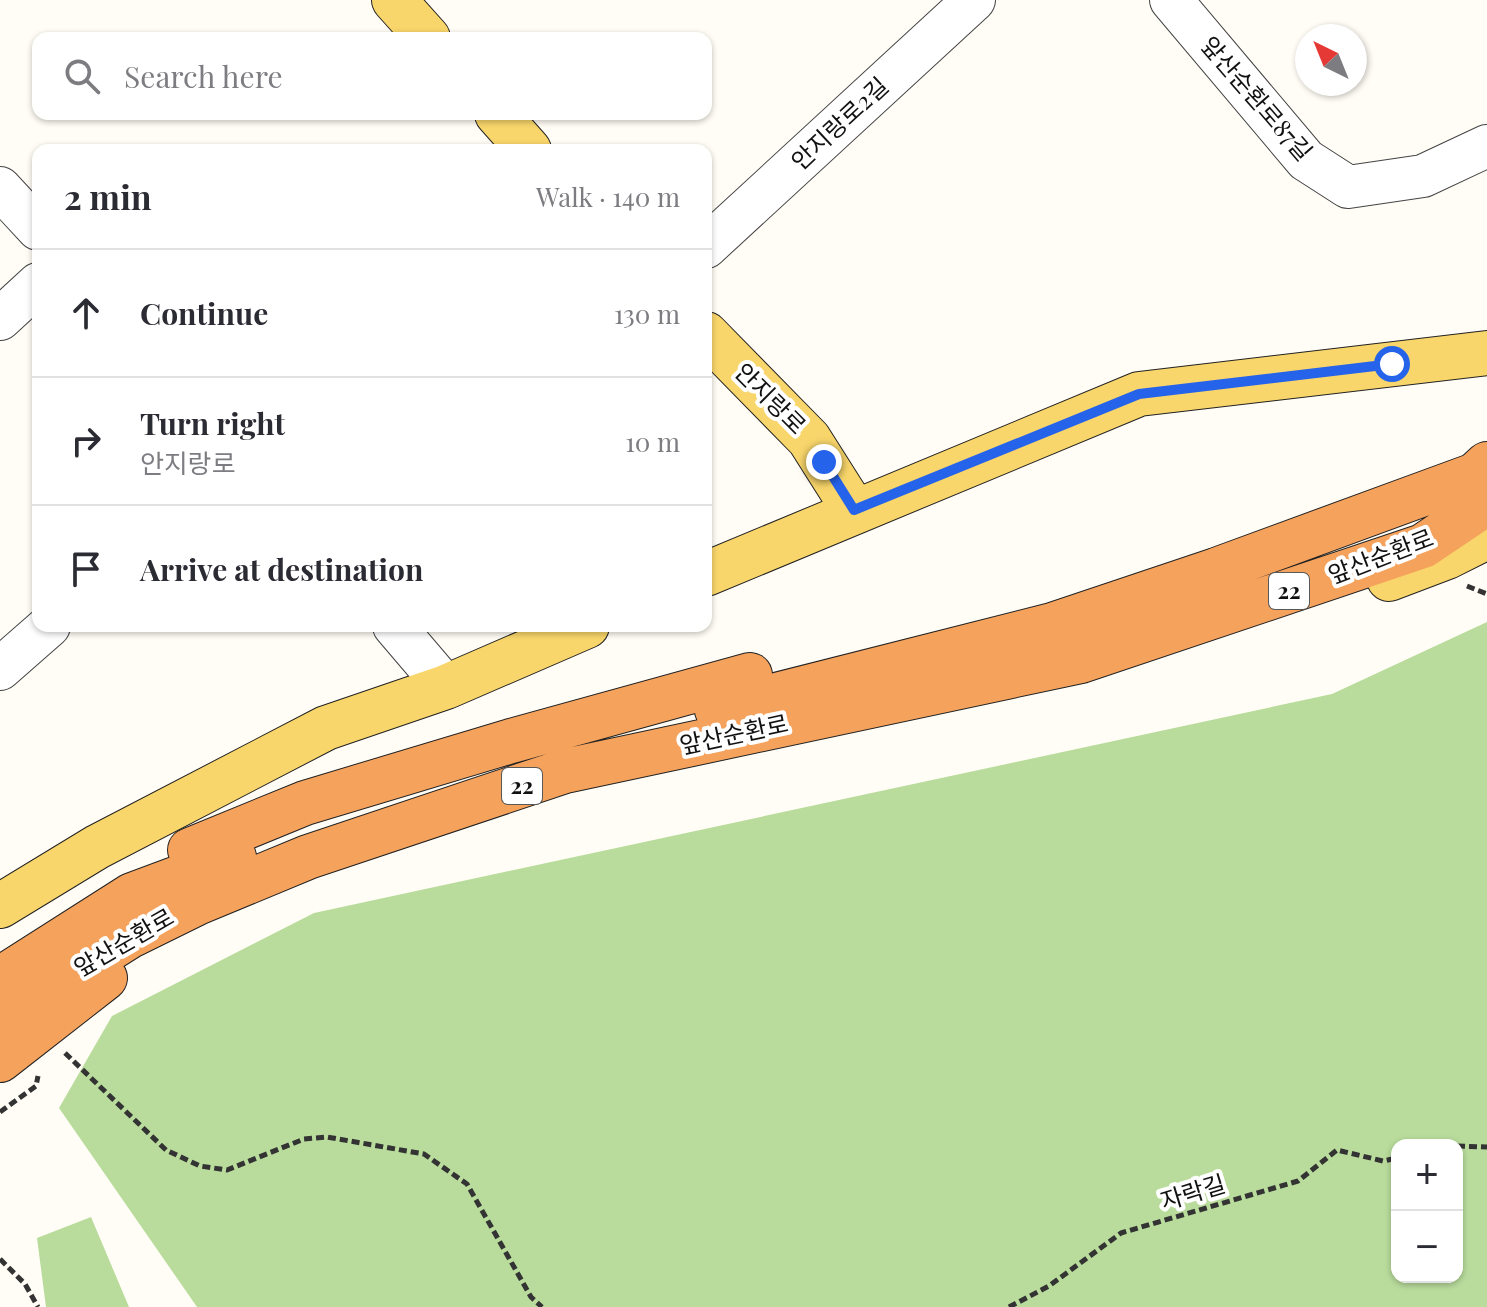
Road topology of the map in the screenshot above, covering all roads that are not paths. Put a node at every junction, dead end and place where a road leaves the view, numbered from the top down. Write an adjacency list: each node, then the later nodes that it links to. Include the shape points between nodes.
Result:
1 (394, 0): 4 (main road)
2 (974, 0): 10 (street, 안지랑로2길)
3 (1171, 0): 7 (street, 앞산순환로87길, via 1296,150 1348,187 1423,176)
4 (423, 32)
5 (502, 120): 6 (main road)
6 (524, 144)
7 (1487, 146)
8 (0, 188): 9 (street)
9 (32, 223)
10 (712, 241)
11 (32, 290): 12 (street)
12 (0, 319)
13 (712, 340): 17 (main road, 안지랑로, via 809,439)
14 (1487, 353): 17 (main road, via 1139,394)
15 (1487, 464): 19 (highway, 앞산순환로 / 22, via 1475,475)
16 (1487, 503): 24 (highway, 앞산순환로 / 22, via 1423,546)
17 (854, 510): 20 (main road)
18 (1487, 537): 24 (main road, via 1362,589 1252,612)
19 (1216, 570): 29 (highway, via 952,619 305,803 150,866); 30 (highway, 앞산순환로 / 22, via 1052,625 567,748 321,824 132,895)
20 (712, 571)
21 (42, 632): 25 (street)
22 (399, 632): 26 (street)
23 (573, 632): 26 (main road)
24 (1081, 661): 27 (highway, 앞산순환로 / 22, via 565,771 308,857)
25 (0, 669)
26 (446, 687): 28 (main road, via 326,728 97,847)
27 (197, 903): 31 (highway, 앞산순환로 / 22, via 130,936); 32 (highway)
28 (0, 906)
29 (0, 955)
30 (0, 979)
31 (0, 1018)
32 (0, 1060)

